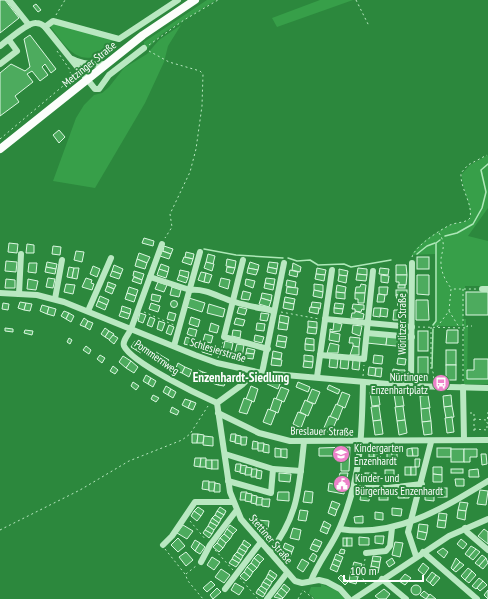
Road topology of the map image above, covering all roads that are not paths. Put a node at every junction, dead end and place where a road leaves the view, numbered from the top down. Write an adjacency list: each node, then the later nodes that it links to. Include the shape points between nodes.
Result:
1 (9, 0): 4 (street)
2 (178, 0): 5 (street, via 119,39 53,21)
3 (195, 0): 11 (main road, Metzinger Straße, via 156,25)
4 (29, 25): 5 (street, via 36,23); 6 (street)
5 (45, 27): 9 (street)
6 (9, 40): 7 (street); 10 (street, via 17,51)
7 (0, 46)
8 (144, 48): 12 (street, via 109,75 99,89 95,89)
9 (69, 57): 11 (street, via 86,64); 12 (street)
10 (0, 64)
11 (106, 64): 12 (main road, Metzinger Straße)
12 (87, 79): 13 (main road, Metzinger Straße)
13 (0, 148)
14 (162, 244): 24 (street)
15 (200, 252): 25 (street)
16 (21, 254): 27 (street)
17 (111, 258): 30 (street)
18 (62, 260): 28 (street)
19 (243, 260): 29 (street)
20 (284, 263): 31 (street)
21 (412, 263): 35 (street, Wörlitzer Straße)
22 (332, 270): 32 (street)
23 (373, 271): 33 (street)
24 (150, 277): 25 (street); 36 (street)
25 (190, 290): 29 (street, via 197,289 226,297); 40 (street)
26 (0, 293): 27 (street, Schlesierstraße)
27 (19, 294): 28 (street, Schlesierstraße)
28 (55, 299): 30 (street, Schlesierstraße)
29 (233, 302): 31 (street); 41 (street, via 224,337)
30 (88, 311): 36 (street, Schlesierstraße)
31 (274, 311): 41 (street)
32 (325, 319): 33 (street); 42 (street)
33 (368, 324): 34 (street); 37 (street)
34 (389, 325): 35 (street); 38 (street)
35 (412, 326): 39 (street, Wörlitzer Straße)
36 (131, 329): 40 (street, Schlesierstraße); 49 (street, Pommernweg, via 124,342 124,346 131,354 169,379)
37 (367, 333): 38 (street); 42 (street, via 364,358)
38 (389, 334): 39 (street)
39 (412, 337): 46 (street, Wörlitzer Straße)
40 (174, 346): 43 (street, Schlesierstraße, via 217,363)
41 (268, 348): 43 (street)
42 (320, 355): 44 (street)
43 (259, 372): 44 (street, Schlesierstraße); 49 (street)
44 (317, 377): 45 (street, Schlesierstraße)
45 (363, 382): 46 (street, Schlesierstraße); 53 (street)
46 (411, 386): 47 (street, Schlesierstraße)
47 (463, 388): 48 (street, Schlesierstraße); 51 (street)
48 (488, 388)
49 (217, 403): 50 (street, Stettiner Straße)
50 (218, 412): 54 (street, Breslauer Straße, via 244,427 273,438); 56 (street, Stettiner Straße)
51 (464, 440): 52 (street, Breslauer Straße); 55 (street, Breslauer Straße)
52 (488, 440)
53 (362, 441): 54 (street, Breslauer Straße); 55 (street, Breslauer Straße); 62 (street)
54 (304, 442): 58 (street)
55 (431, 442): 61 (street)
56 (225, 454): 57 (street); 59 (street, Stettiner Straße)
57 (273, 469): 58 (street); 59 (street, via 270,493)
58 (301, 471): 73 (street, via 294,513)
59 (228, 481): 63 (street, Stettiner Straße)
60 (488, 481): 66 (street, via 456,501)
61 (422, 484): 62 (street); 66 (street)
62 (355, 488): 69 (street)
63 (233, 502): 64 (street, Stettiner Straße); 71 (street, via 195,502)
64 (236, 511): 70 (street, Stettiner Straße); 77 (street, via 210,545)
65 (488, 519): 68 (street)
66 (410, 522): 67 (street); 76 (street, via 408,532)
67 (392, 528): 69 (street, via 356,532); 75 (street, via 390,546 386,551)
68 (464, 528): 72 (street); 74 (street)
69 (340, 529): 80 (street)
70 (261, 542): 73 (street, Stettiner Straße); 81 (street)
71 (163, 545)
72 (488, 550)
73 (270, 552): 78 (street, Stettiner Straße)
74 (423, 552): 76 (street); 86 (street)
75 (366, 553)
76 (416, 556): 79 (street)
77 (201, 562)
78 (287, 573): 80 (street, Stettiner Straße, via 298,582); 82 (street)
79 (382, 579): 84 (street); 85 (street)
80 (311, 581): 83 (street, Stettiner Straße, via 327,582 340,589)
81 (225, 589)
82 (267, 599)
83 (349, 599)
84 (354, 599)
85 (406, 599)
86 (477, 599)

